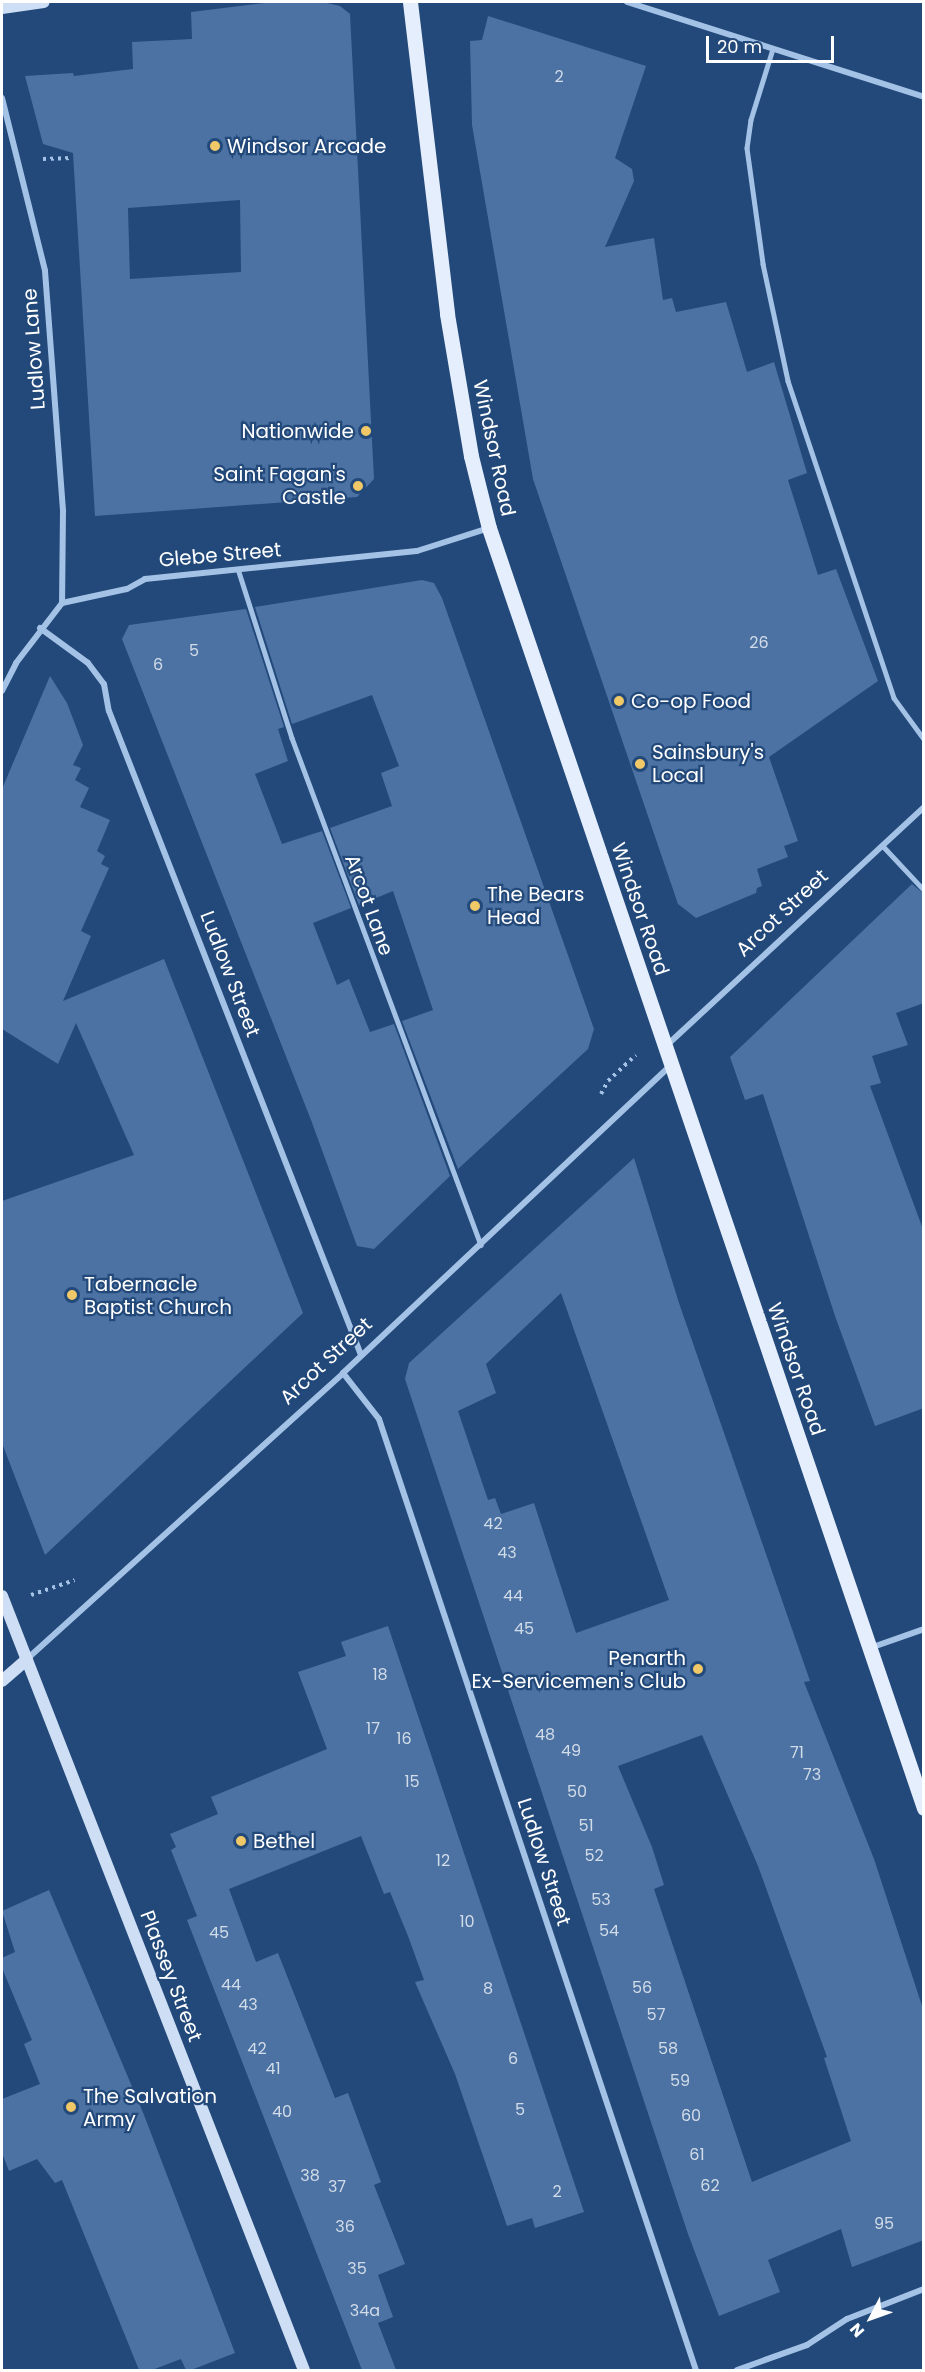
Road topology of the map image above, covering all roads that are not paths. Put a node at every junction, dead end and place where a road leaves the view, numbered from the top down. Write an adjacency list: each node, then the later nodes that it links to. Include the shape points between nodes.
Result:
1 (44, 2): 4 (street)
2 (410, 2): 8 (main road, Windsor Road, via 443,290 471,456)
3 (627, 2): 5 (street)
4 (2, 8)
5 (773, 50): 6 (street); 13 (lane, via 751,120 747,148 763,264 788,381 894,698)
6 (924, 97)
7 (2, 98): 10 (street, Ludlow Lane, via 45,271 63,511)
8 (489, 528): 9 (street, Glebe Street, via 417,551); 17 (main road, Windsor Road)
9 (239, 572): 10 (street, Glebe Street, via 212,570 145,579 127,589); 19 (lane, Arcot Lane, via 292,738)
10 (62, 603): 11 (street)
11 (40, 628): 12 (street); 20 (street, Ludlow Street, via 88,663 104,684 110,711)
12 (2, 691)
13 (924, 739)
14 (924, 807): 15 (street, Arcot Street)
15 (883, 846): 16 (lane); 17 (street, Arcot Street)
16 (924, 890)
17 (665, 1047): 18 (main road, Windsor Road)
18 (672, 1065): 19 (street, Arcot Street); 24 (main road, Windsor Road)
19 (481, 1245): 20 (street, Arcot Street)
20 (361, 1355): 21 (street, Arcot Street)
21 (344, 1373): 25 (street, Arcot Street); 30 (street, Ludlow Street, via 379,1419)
22 (3, 1601): 25 (street, Plassey Street)
23 (924, 1629): 24 (street)
24 (870, 1648): 27 (main road, Windsor Road)
25 (27, 1659): 26 (street, Arcot Street); 29 (street, Plassey Street)
26 (2, 1680)
27 (924, 1808)
28 (924, 2289): 31 (street, via 847,2319 807,2345)
29 (304, 2370)
30 (696, 2370)
31 (737, 2370)

